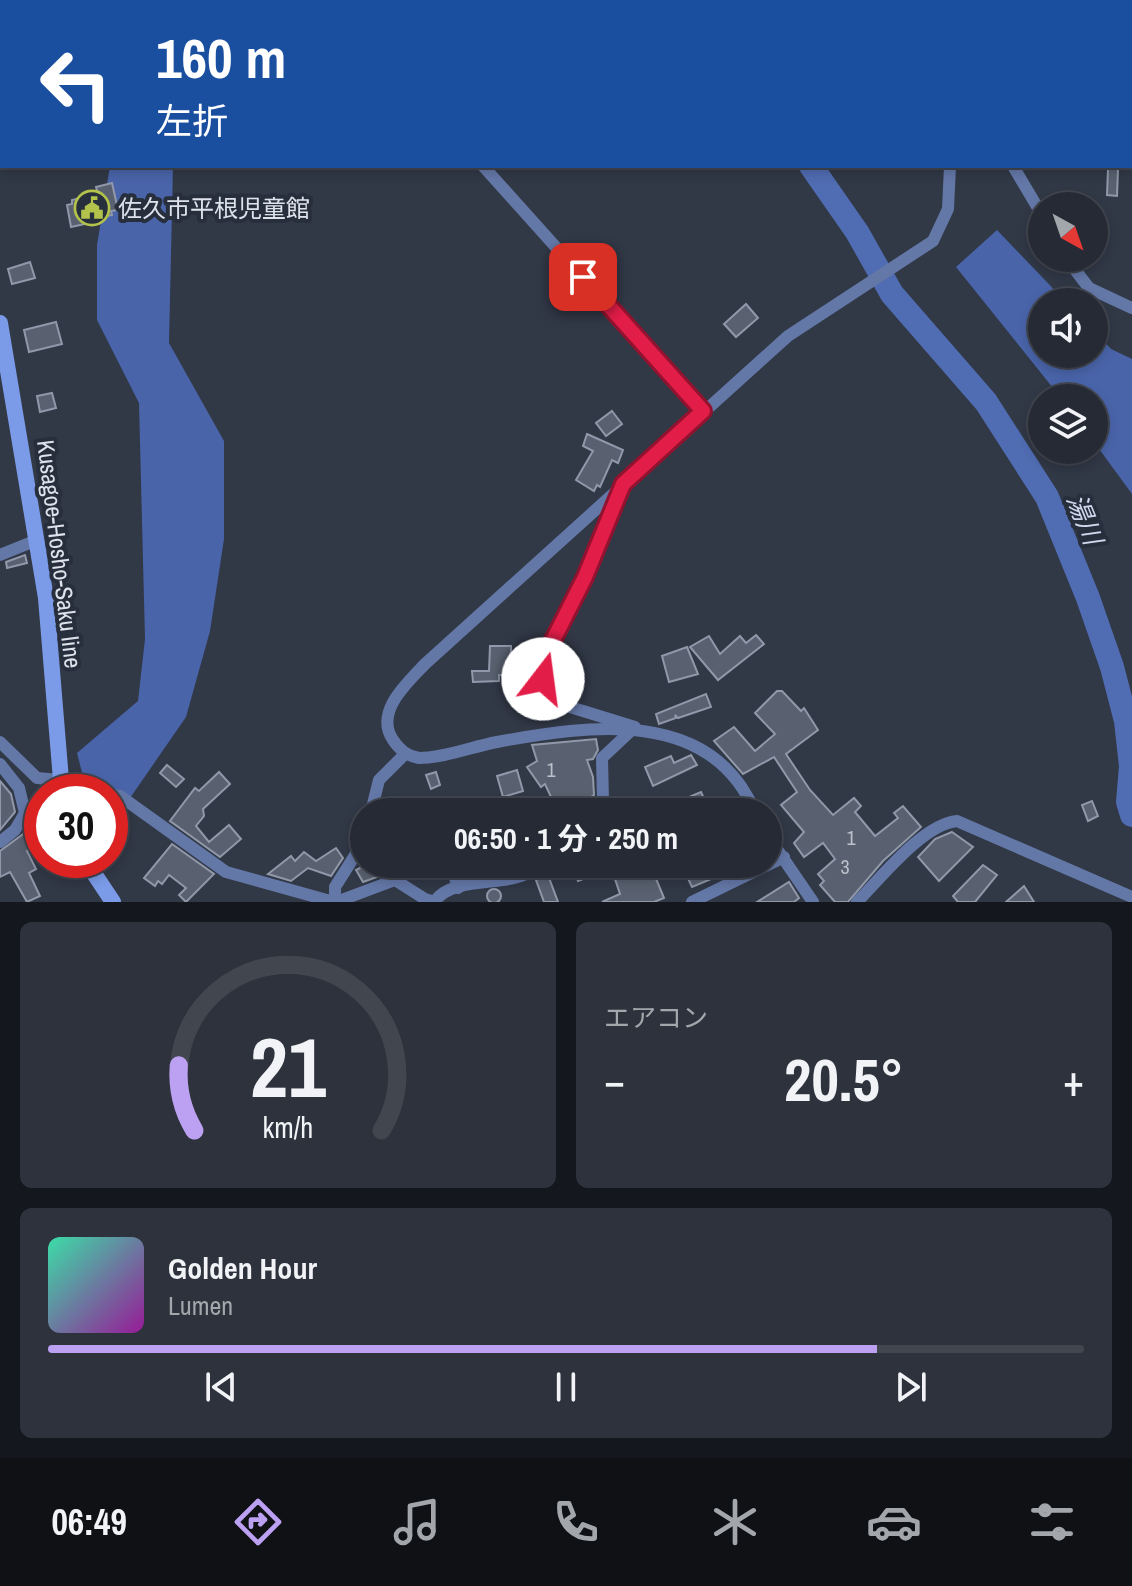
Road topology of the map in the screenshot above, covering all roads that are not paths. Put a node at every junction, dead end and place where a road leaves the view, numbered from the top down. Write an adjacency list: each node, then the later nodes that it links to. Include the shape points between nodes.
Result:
1 (485, 168): 9 (street)
2 (950, 168): 9 (street, via 939,233 788,336)
3 (1014, 168): 4 (street)
4 (1028, 192)
5 (1077, 272): 6 (street, via 1101,297)
6 (1132, 308)
7 (0, 323): 8 (main road, Kusagoe-Hosho-Saku line)
8 (4, 364): 11 (main road, Kusagoe-Hosho-Saku line)
9 (703, 411): 10 (street)
10 (623, 484): 13 (street, via 541,673 561,701 631,724); 15 (street, via 401,689 388,728)
11 (37, 540): 12 (street); 18 (main road, Kusagoe-Hosho-Saku line)
12 (0, 555)
13 (634, 731): 15 (street, via 566,731 426,758); 20 (street, via 602,758); 21 (street, via 685,739 714,756)
14 (0, 742): 17 (street)
15 (405, 754): 19 (street, via 379,780)
16 (0, 764): 23 (street, via 25,805 24,820)
17 (33, 774)
18 (60, 774)
19 (374, 798)
20 (603, 798)
21 (749, 798)
22 (128, 802): 33 (street, via 226,872)
23 (0, 842)
24 (782, 854): 25 (street)
25 (784, 857): 35 (street); 36 (street)
26 (350, 863): 33 (street, via 335,887)
27 (99, 878): 32 (main road)
28 (455, 878): 30 (street)
29 (514, 878): 30 (street)
30 (458, 888): 34 (street, via 442,893)
31 (1132, 897): 37 (street, via 957,821 910,848)
32 (113, 902)
33 (335, 902): 34 (street, via 395,880)
34 (435, 902)
35 (692, 902)
36 (813, 902)
37 (857, 902)

